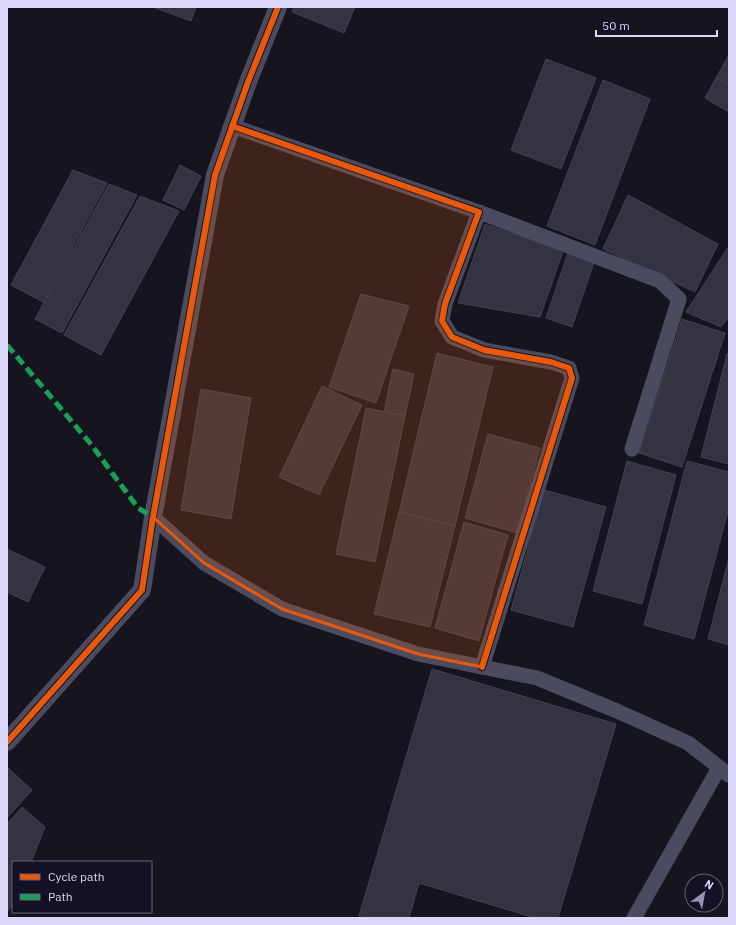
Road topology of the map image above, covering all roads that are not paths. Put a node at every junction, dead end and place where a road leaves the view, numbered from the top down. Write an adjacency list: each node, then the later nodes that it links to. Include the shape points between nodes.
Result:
1 (278, 7): 2 (street)
2 (232, 126): 3 (street); 5 (street, via 215,175)
3 (479, 212): 4 (street, via 660,281 679,299); 6 (street, via 445,304 442,321 452,337 484,350 551,362 569,368 572,378)
4 (632, 449)
5 (153, 518): 6 (street, via 204,563 282,609 418,654); 7 (street, via 142,590)
6 (482, 667): 8 (street, via 537,678 617,711 688,742)
7 (7, 742)
8 (724, 772): 9 (street)
9 (634, 918)

